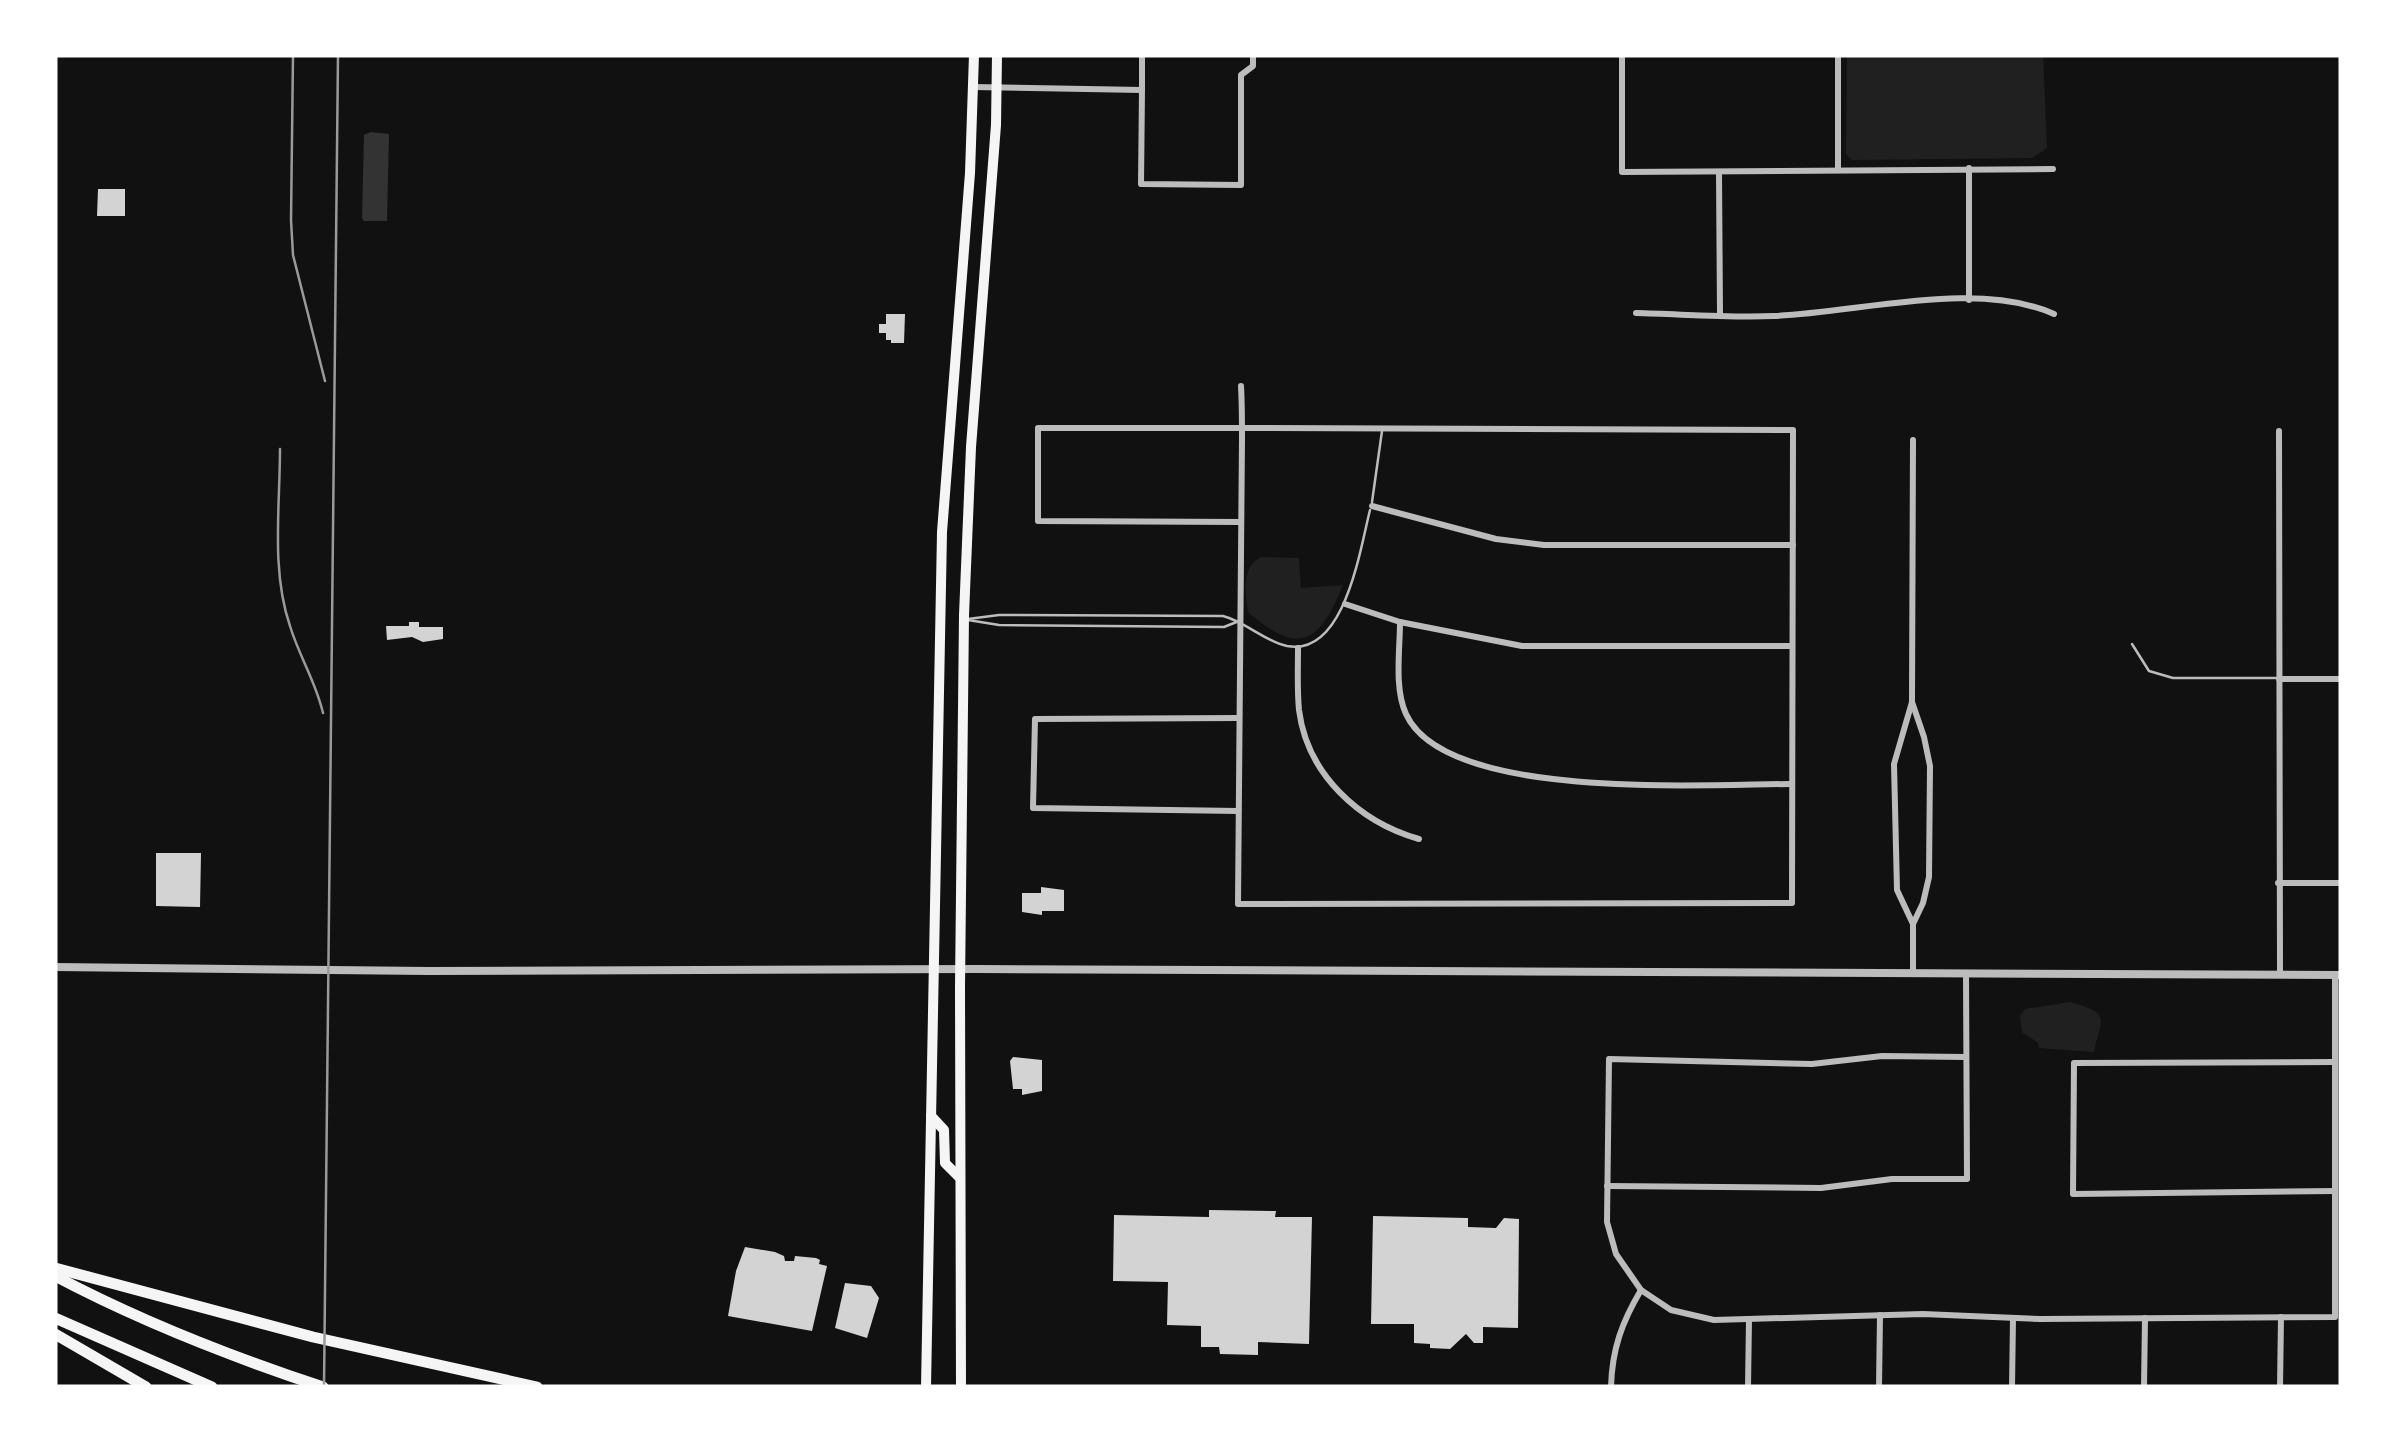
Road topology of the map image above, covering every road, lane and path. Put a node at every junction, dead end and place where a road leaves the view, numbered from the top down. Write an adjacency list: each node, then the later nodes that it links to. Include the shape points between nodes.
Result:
1 (974, 55): 7 (main road)
2 (997, 55): 8 (main road)
3 (1142, 55): 9 (street)
4 (1253, 55): 9 (street, via 1253,66 1241,75 1241,184 1141,184)
5 (1622, 55): 13 (street, via 1622,172)
6 (1838, 55): 10 (street)
7 (973, 87): 8 (street); 46 (main road, via 942,532)
8 (996, 88): 9 (street); 28 (main road)
9 (1142, 90)
10 (1838, 168): 11 (street); 13 (street)
11 (1969, 168): 12 (street); 14 (street)
12 (2053, 169)
13 (1720, 173): 16 (street)
14 (1970, 300): 16 (street, via 1774,316); 17 (street, via 2030,303)
15 (1636, 314): 16 (street)
16 (1720, 314)
17 (2054, 314)
18 (1242, 386): 19 (street)
19 (1242, 428): 20 (street); 24 (street); 24 (street, via 1038,428 1038,521)
20 (1382, 429): 23 (lane); 25 (street, via 1793,430)
21 (2279, 431): 35 (street)
22 (1913, 440): 37 (street)
23 (1372, 506): 25 (street, via 1496,540 1544,545); 26 (lane)
24 (1241, 522): 29 (street)
25 (1793, 544): 33 (street)
26 (1346, 604): 30 (street); 34 (lane, via 1326,634)
27 (1112, 616): 28 (lane); 29 (lane); 31 (lane)
28 (964, 619): 31 (lane); 47 (main road)
29 (1240, 620): 31 (lane, via 1224,627); 34 (lane, via 1280,645); 38 (street)
30 (1400, 622): 33 (street, via 1522,646); 39 (street, via 1404,711 1424,738 1451,752 1569,782)
31 (1112, 626)
32 (2132, 644): 35 (lane, via 2150,670 2172,678)
33 (1792, 646): 39 (street)
34 (1298, 648): 41 (street, via 1299,713 1326,778 1371,818)
35 (2279, 678): 36 (street); 42 (street)
36 (2341, 679)
37 (1912, 702): 44 (street, via 1930,766 1929,877); 44 (street, via 1895,754 1894,820 1897,890)
38 (1239, 718): 40 (street); 40 (street, via 1036,720 1033,808)
39 (1792, 784): 40 (street, via 1792,903 1238,904)
40 (1238, 811)
41 (1419, 839)
42 (2278, 883): 43 (street); 49 (street)
43 (2341, 883)
44 (1913, 924): 50 (street)
45 (55, 968): 46 (street)
46 (935, 969): 47 (street); 54 (main road)
47 (960, 969): 50 (street); 56 (main road)
48 (1966, 974): 49 (street); 50 (street); 52 (street)
49 (2280, 974): 51 (street)
50 (1913, 975)
51 (2338, 975): 53 (street)
52 (1965, 1057): 57 (street, via 1812,1064 1609,1059); 57 (street, via 1968,1179 1822,1188)
53 (2335, 1062): 55 (street); 58 (street, via 2074,1063 2073,1194)
54 (932, 1116): 56 (main road, via 944,1130 945,1163); 74 (main road)
55 (2338, 1125): 58 (street)
56 (959, 1177): 75 (main road)
57 (1607, 1186): 62 (street, via 1616,1254)
58 (2335, 1191): 59 (street)
59 (2338, 1262): 64 (street, via 2335,1318)
60 (55, 1268): 73 (highway)
61 (55, 1276): 72 (highway)
62 (1641, 1290): 68 (street, via 1671,1310 1714,1320); 76 (street, via 1622,1323)
63 (1880, 1315): 66 (street); 68 (street); 78 (street)
64 (2281, 1317): 67 (street); 81 (street)
65 (55, 1318): 71 (highway)
66 (2013, 1318): 67 (street); 79 (street)
67 (2144, 1318): 80 (street)
68 (1749, 1319): 77 (street)
69 (55, 1334): 70 (highway)
70 (146, 1387)
71 (212, 1387)
72 (323, 1387)
73 (537, 1387)
74 (926, 1387)
75 (961, 1387)
76 (1612, 1387)
77 (1748, 1387)
78 (1878, 1387)
79 (2012, 1387)
80 (2144, 1387)
81 (2280, 1387)

